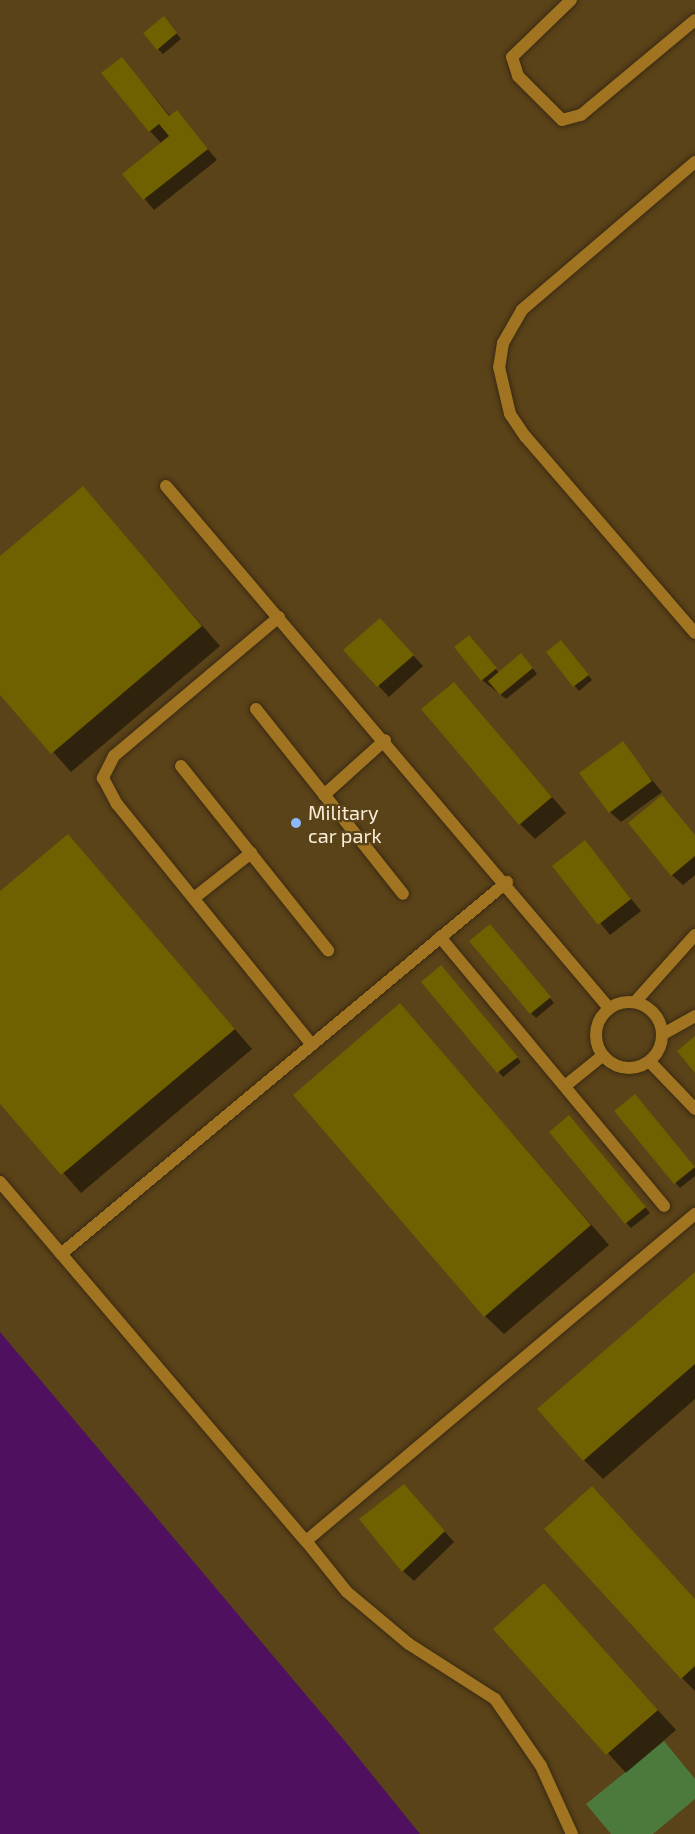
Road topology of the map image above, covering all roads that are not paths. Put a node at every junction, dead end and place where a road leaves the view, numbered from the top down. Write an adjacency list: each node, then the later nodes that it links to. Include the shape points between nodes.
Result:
1 (571, 0): 2 (lane, via 512,57 518,76 562,120 581,115)
2 (695, 20)
3 (695, 162): 6 (lane, via 522,310 503,343 499,367 504,397 525,436)
4 (166, 486): 5 (lane)
5 (279, 617): 8 (lane); 14 (lane, via 114,756 103,778 117,804)
6 (695, 633)
7 (256, 710): 10 (lane)
8 (385, 740): 10 (lane); 12 (lane)
9 (181, 766): 11 (lane)
10 (324, 795): 13 (lane)
11 (251, 853): 14 (lane); 17 (lane)
12 (507, 882): 16 (lane); 19 (lane)
13 (403, 894)
14 (194, 898): 22 (lane)
15 (695, 935): 18 (lane)
16 (440, 937): 22 (lane); 25 (lane)
17 (328, 950)
18 (635, 1002): 19 (lane); 21 (lane, via 654,1013)
19 (609, 1008): 23 (lane, via 596,1031)
20 (695, 1016): 21 (lane)
21 (663, 1034): 24 (lane)
22 (312, 1045): 30 (lane)
23 (602, 1056): 24 (lane, via 625,1068); 25 (lane)
24 (650, 1062): 26 (lane)
25 (565, 1086): 28 (lane)
26 (695, 1109)
27 (0, 1182): 30 (lane)
28 (664, 1206)
29 (695, 1214): 31 (lane)
30 (61, 1254): 31 (lane)
31 (306, 1541): 32 (lane, via 347,1592 409,1644 495,1699 541,1766)
32 (572, 1834)

